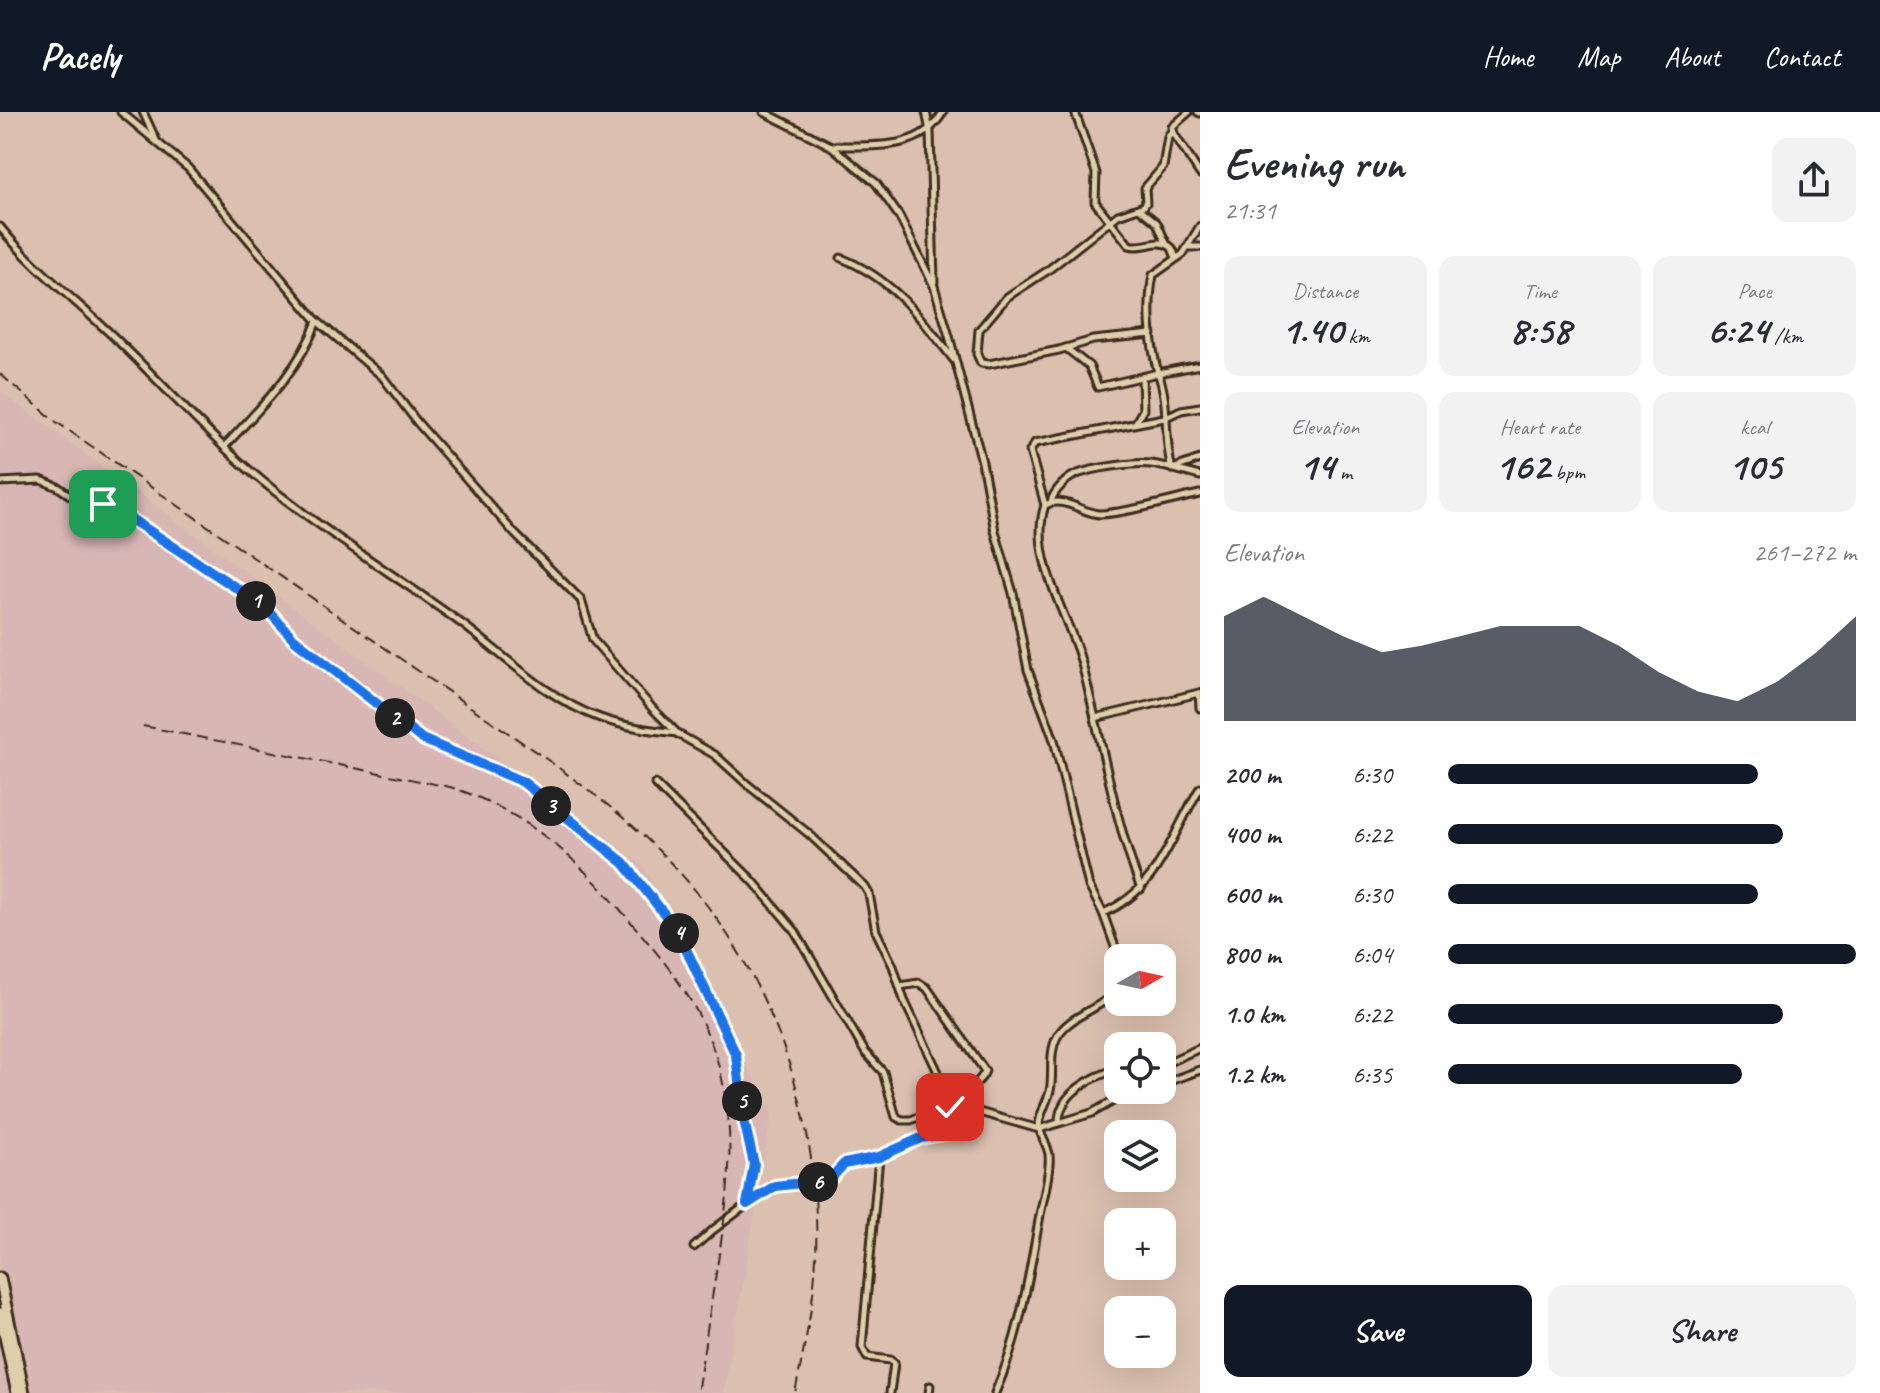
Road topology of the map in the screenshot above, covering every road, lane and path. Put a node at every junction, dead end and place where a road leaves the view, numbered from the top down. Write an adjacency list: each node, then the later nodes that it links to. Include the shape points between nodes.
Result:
1 (121, 112): 10 (street)
2 (143, 112): 10 (street)
3 (764, 112): 11 (street)
4 (926, 112): 9 (street)
5 (943, 112): 9 (street)
6 (1075, 112): 14 (street, via 1096,173 1095,202)
7 (1189, 112): 8 (street)
8 (1173, 129): 12 (street); 13 (street, via 1164,163 1147,182 1146,203)
9 (930, 131): 11 (street, via 884,146); 22 (street)
10 (156, 141): 23 (street, via 188,168)
11 (831, 146): 22 (street, via 876,183)
12 (1200, 174)
13 (1139, 207): 14 (street); 17 (street, via 1154,218)
14 (1112, 222): 17 (street, via 1134,247); 25 (street, via 1007,297 982,323 977,339 981,363)
15 (1200, 226): 18 (street)
16 (0, 227): 33 (street)
17 (1166, 243): 21 (street)
18 (1188, 247): 19 (street); 21 (street)
19 (1200, 247)
20 (841, 258): 26 (street, via 864,267 906,301)
21 (1176, 258): 24 (street, via 1153,275)
22 (934, 286): 26 (street)
23 (317, 321): 33 (street, via 307,349); 43 (street, via 382,376 515,534 581,600 599,649)
24 (1152, 334): 25 (street); 28 (street)
25 (1066, 348): 29 (street, via 1089,366 1098,387)
26 (957, 364): 47 (street, via 1028,670 1054,740 1089,886)
27 (1200, 365): 28 (street)
28 (1158, 373): 29 (street); 31 (street)
29 (1142, 377): 32 (street, via 1142,415)
30 (1200, 407): 31 (street)
31 (1164, 418): 32 (street); 35 (street)
32 (1135, 423): 39 (street, via 1031,446)
33 (224, 447): 43 (street, via 561,699 599,718)
34 (1200, 459): 35 (street)
35 (1172, 469): 36 (street); 39 (street, via 1146,463 1076,474)
36 (1200, 476)
37 (0, 482): 61 (street, via 41,480 77,500 103,504 128,517 264,606 294,639 422,739 523,782 624,863 677,930 736,1055 754,1164)
38 (1200, 494): 39 (street, via 1101,514)
39 (1048, 504): 42 (street, via 1042,536 1051,587 1073,636)
40 (1200, 693): 41 (street); 42 (street)
41 (1200, 708)
42 (1095, 718): 46 (street, via 1126,850)
43 (678, 734): 49 (street, via 715,755 857,878 869,894 876,931)
44 (655, 784): 57 (street, via 753,881 795,931 865,1052 883,1072 896,1117 911,1120)
45 (1200, 788): 46 (street)
46 (1141, 889): 47 (street)
47 (1103, 913): 48 (street)
48 (1114, 944)
49 (900, 986): 57 (street); 57 (street, via 919,983 927,988 982,1065 984,1075)
50 (1104, 1001): 59 (street, via 1056,1038 1051,1087)
51 (1200, 1048): 52 (street)
52 (1176, 1059)
53 (1200, 1070): 55 (street)
54 (1104, 1074): 58 (street, via 1075,1091 1062,1107)
55 (1176, 1079)
56 (1108, 1104): 58 (street)
57 (958, 1106): 59 (street); 60 (street, via 956,1125 949,1133 921,1138)
58 (1059, 1122): 59 (street)
59 (1039, 1129): 68 (street, via 1050,1155 1044,1194 1021,1320)
60 (879, 1157): 61 (street, via 844,1164 829,1180 775,1186); 67 (street, via 862,1347 867,1357 894,1363)
61 (747, 1204): 62 (street)
62 (694, 1247)
63 (0, 1278): 66 (highway)
64 (0, 1313): 65 (highway)
65 (17, 1393)
66 (24, 1393)
67 (890, 1393)
68 (995, 1393)

